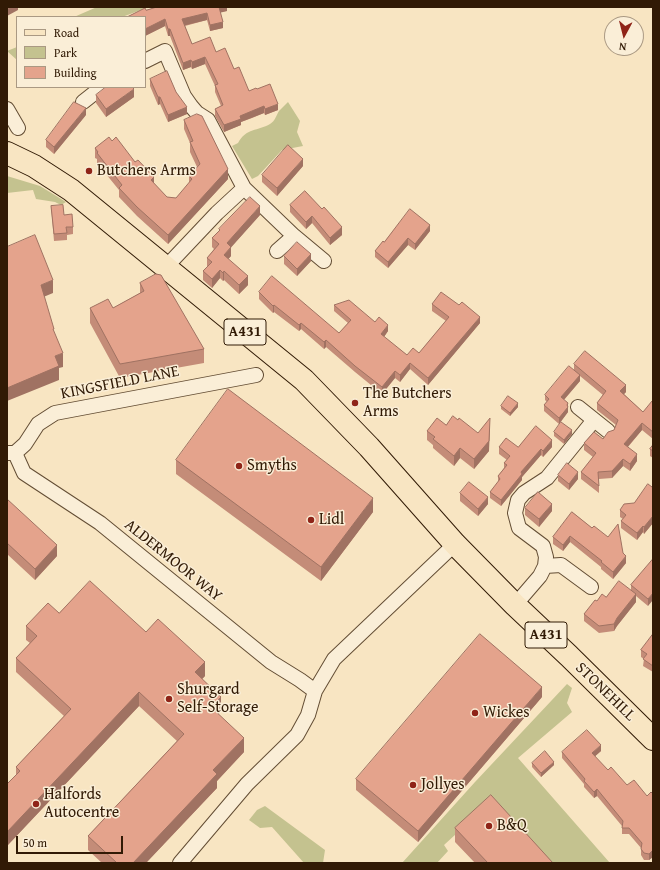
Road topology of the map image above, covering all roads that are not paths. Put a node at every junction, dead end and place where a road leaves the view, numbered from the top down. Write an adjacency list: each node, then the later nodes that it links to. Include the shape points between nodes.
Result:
1 (146, 60): 7 (street, via 165,50 184,96 190,106 208,120)
2 (101, 88): 3 (street)
3 (83, 102)
4 (7, 109): 5 (street)
5 (18, 128)
6 (7, 153): 11 (main road, A431, via 34,166 71,190)
7 (244, 188): 8 (street); 11 (street)
8 (294, 236): 9 (street); 10 (street)
9 (277, 251)
10 (324, 261)
11 (165, 268): 17 (main road, A431, via 304,380 369,447)
12 (256, 375): 16 (street, KINGSFIELD LANE, via 55,413 38,424 25,444)
13 (578, 407): 14 (street)
14 (594, 420): 15 (street); 18 (street, via 547,478 524,493 515,507 519,528 543,546)
15 (608, 431)
16 (11, 453): 21 (street, ALDERMOOR WAY, via 24,473 100,523 271,662)
17 (455, 544): 20 (main road, STONEHILL / A431); 21 (street, via 334,659)
18 (545, 566): 19 (street, via 562,565); 20 (street, via 540,576)
19 (591, 586)
20 (514, 605): 22 (main road, STONEHILL / A431)
21 (315, 691): 23 (street, via 308,715 297,735 248,784)
22 (653, 739)
23 (180, 863)

